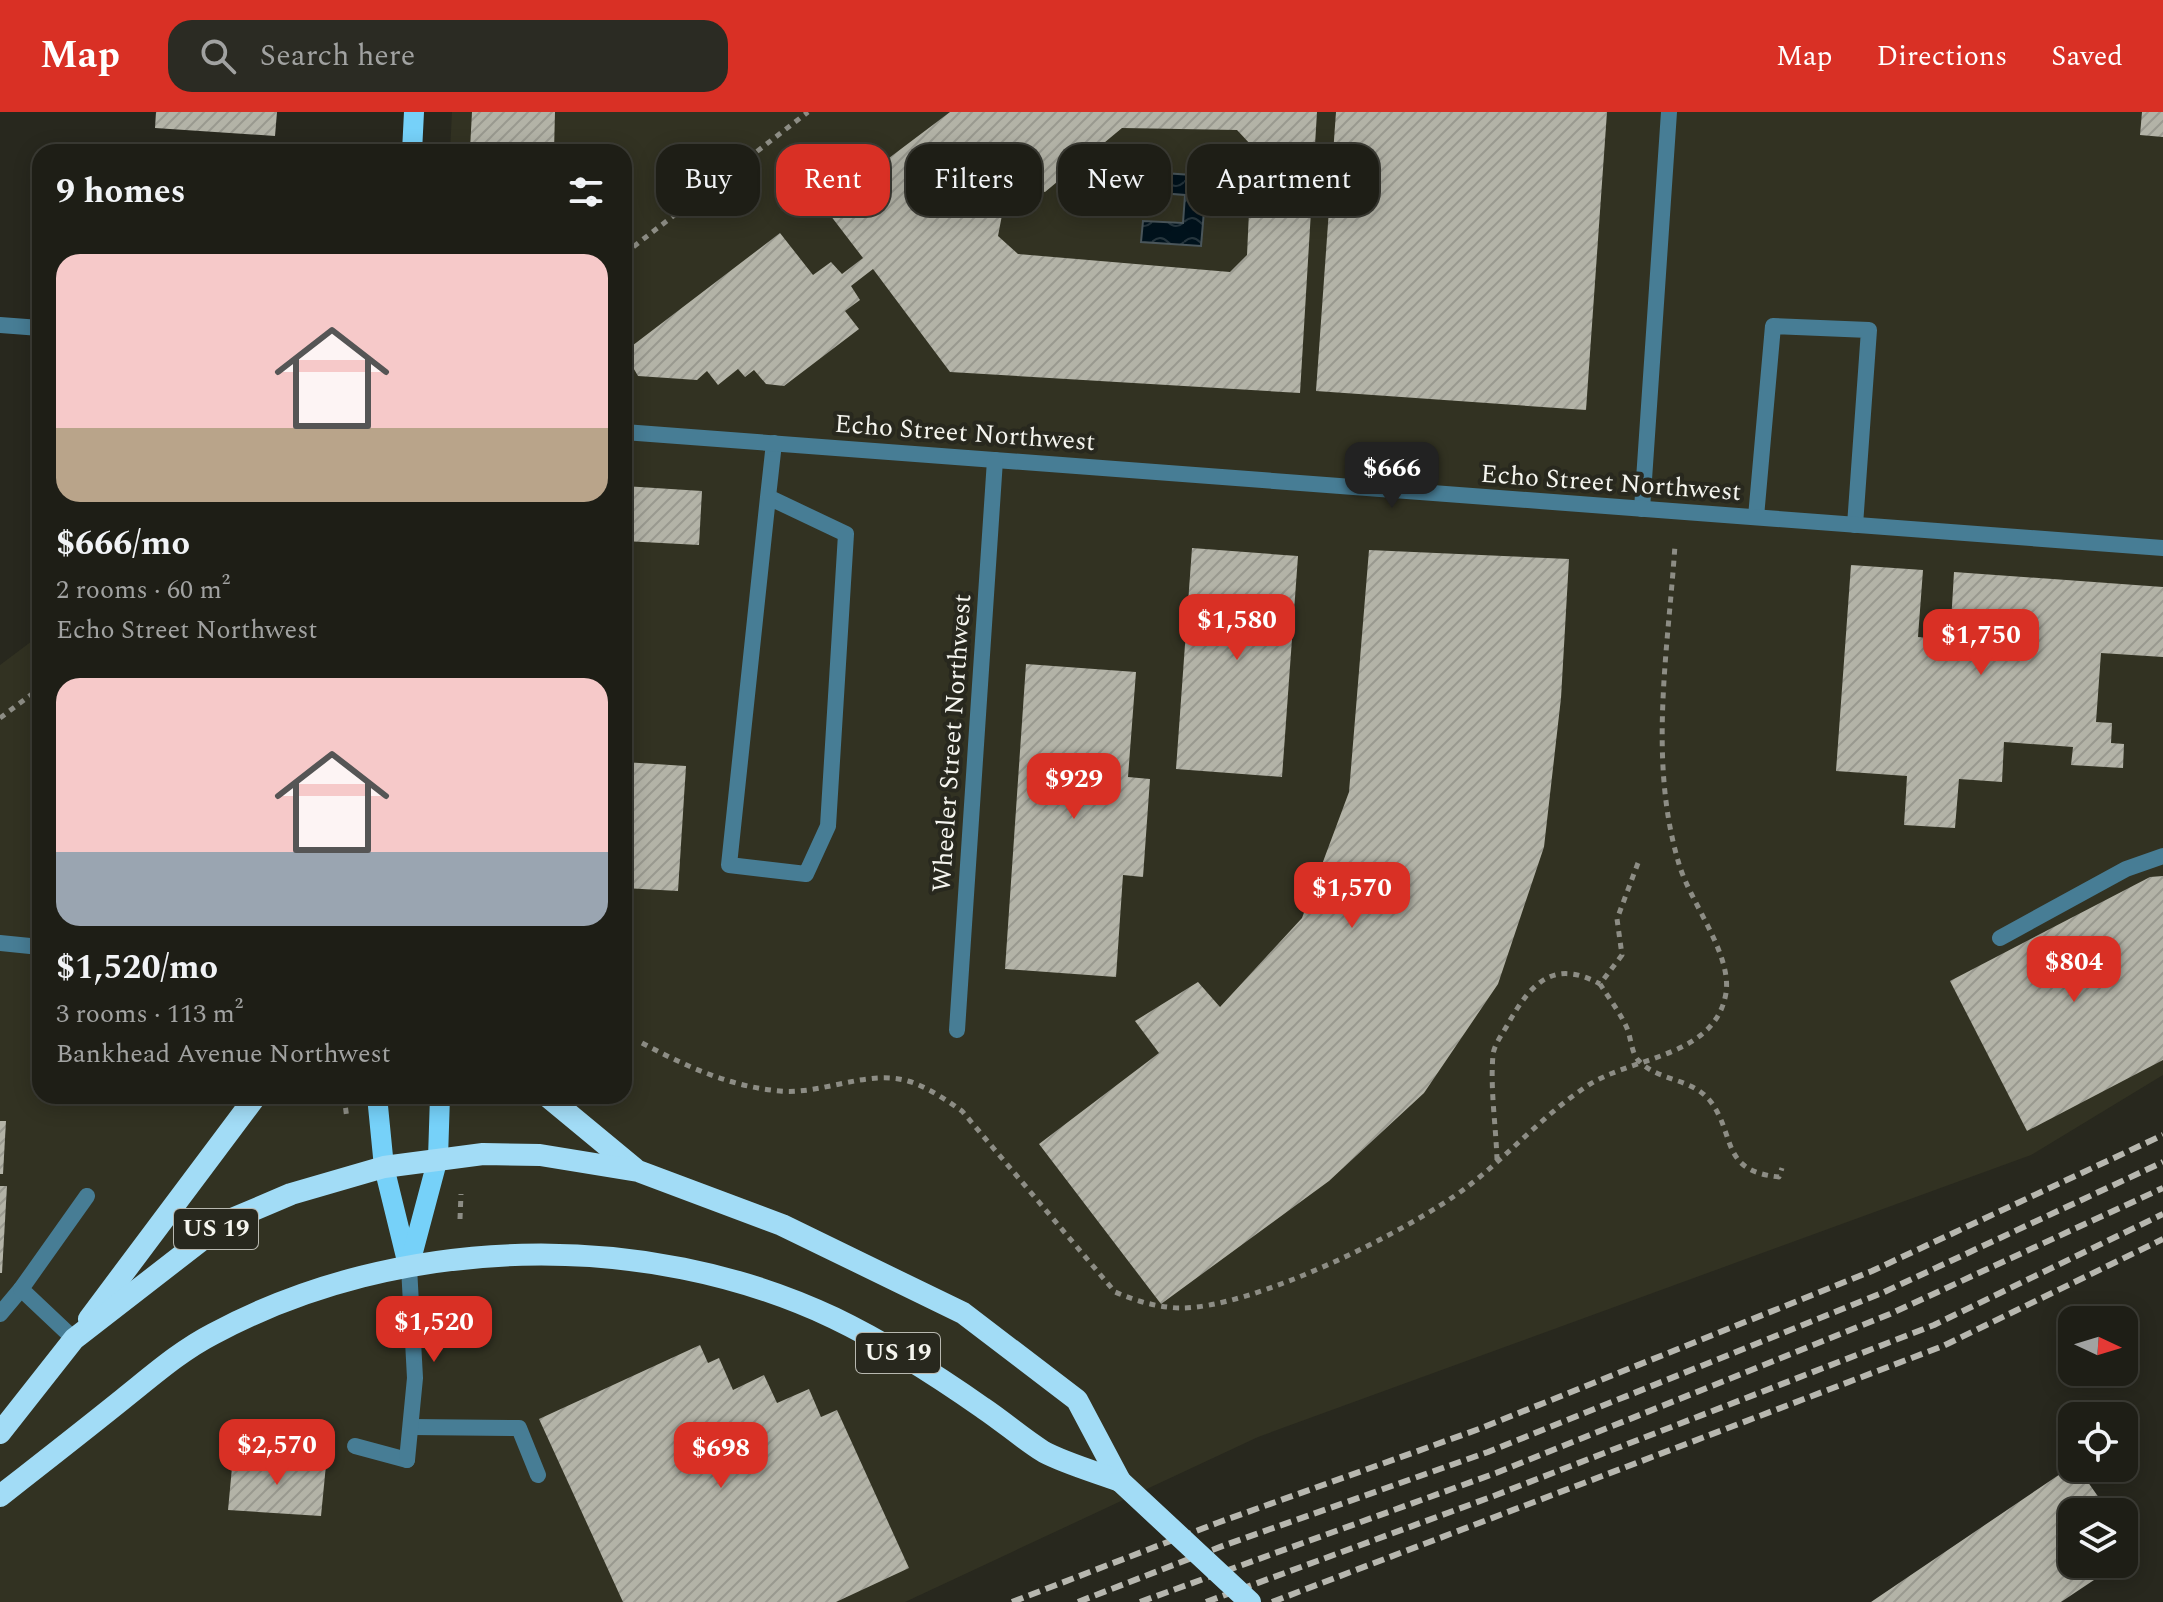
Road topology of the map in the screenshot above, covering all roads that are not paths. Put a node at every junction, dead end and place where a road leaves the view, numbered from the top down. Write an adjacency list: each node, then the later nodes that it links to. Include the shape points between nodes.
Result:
1 (414, 112): 3 (main road)
2 (1669, 112): 10 (street)
3 (412, 144)
4 (0, 325): 5 (street)
5 (32, 327)
6 (632, 433): 7 (street, Echo Street Northwest)
7 (774, 443): 8 (street, Echo Street Northwest); 9 (street)
8 (995, 460): 10 (street, Echo Street Northwest); 18 (street, Wheeler Street Northwest)
9 (768, 497): 9 (street, via 846,534 828,826 806,874 729,865)
10 (1642, 509): 11 (street, Echo Street Northwest)
11 (1756, 517): 12 (street, Echo Street Northwest); 12 (street, via 1773,326 1869,330)
12 (1855, 525): 13 (street, Echo Street Northwest)
13 (2163, 548)
14 (2163, 856): 15 (street, via 2126,869)
15 (2000, 938)
16 (0, 943): 17 (street)
17 (32, 946)
18 (957, 1030)
19 (250, 1104): 30 (highway)
20 (378, 1104): 24 (main road)
21 (440, 1104): 23 (main road)
22 (557, 1104): 25 (highway)
23 (438, 1158): 24 (highway, US 19); 25 (highway, US 19, via 540,1155); 27 (main road)
24 (384, 1167): 27 (main road); 30 (highway, US 19, via 291,1194 225,1222)
25 (638, 1171): 35 (highway, US 19, via 782,1225 963,1313 1077,1400)
26 (87, 1196): 28 (street)
27 (409, 1267): 31 (street); 35 (highway, US 19, via 487,1257 558,1257 659,1264 720,1275 787,1296 839,1320 912,1361 1045,1452); 36 (highway, US 19, via 300,1295 211,1335 182,1352)
28 (21, 1289): 29 (street); 30 (street)
29 (0, 1314)
30 (74, 1339): 32 (highway, US 19)
31 (412, 1427): 33 (street, via 407,1460); 34 (street, via 519,1428)
32 (0, 1433)
33 (355, 1446)
34 (538, 1475)
35 (1120, 1481): 37 (highway, US 19, bridge)
36 (0, 1496)
37 (1250, 1602)

